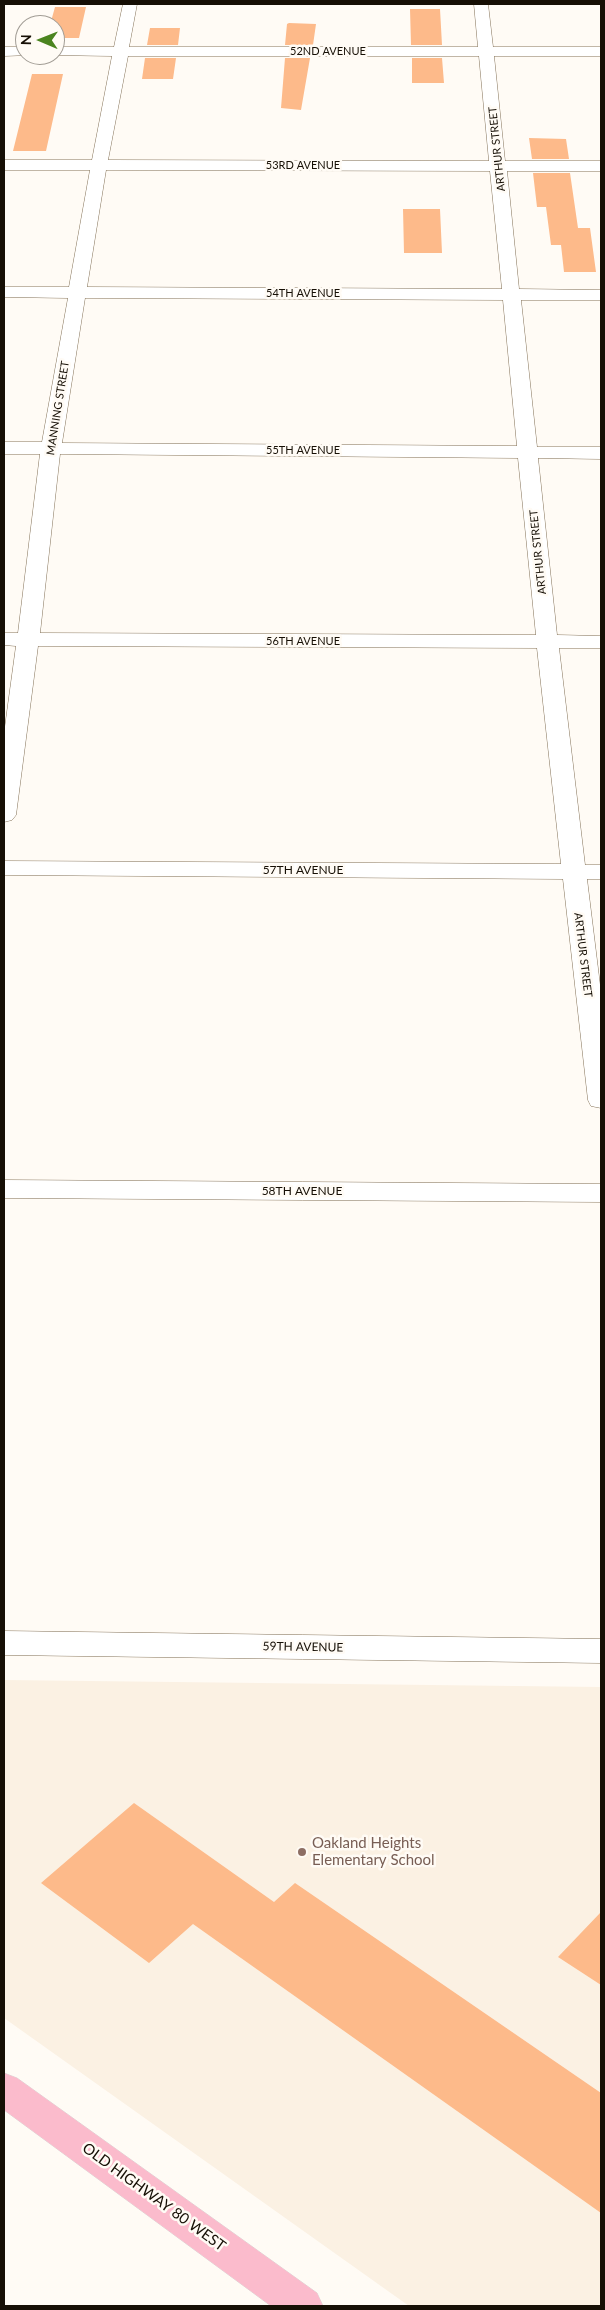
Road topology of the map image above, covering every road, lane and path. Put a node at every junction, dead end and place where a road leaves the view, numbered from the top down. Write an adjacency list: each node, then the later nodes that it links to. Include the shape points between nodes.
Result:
1 (130, 4): 5 (street, MANNING STREET)
2 (481, 4): 3 (street, ARTHUR STREET)
3 (485, 51): 5 (street, 52ND AVENUE); 6 (street, 52ND AVENUE); 9 (street, ARTHUR STREET)
4 (65, 52): 5 (street, 52ND AVENUE)
5 (122, 52): 8 (street, MANNING STREET)
6 (601, 52)
7 (4, 165): 8 (street, 53RD AVENUE)
8 (99, 165): 9 (street, 53RD AVENUE); 12 (street, MANNING STREET)
9 (499, 166): 10 (street, 53RD AVENUE); 13 (street, ARTHUR STREET)
10 (601, 166)
11 (4, 292): 12 (street, 54TH AVENUE)
12 (77, 293): 13 (street, 54TH AVENUE); 16 (street, MANNING STREET)
13 (511, 294): 14 (street, 54TH AVENUE); 17 (street, ARTHUR STREET)
14 (601, 295)
15 (4, 448): 16 (street, 55TH AVENUE)
16 (51, 448): 17 (street, 55TH AVENUE); 20 (street, MANNING STREET)
17 (528, 451): 18 (street, 55TH AVENUE); 21 (street, ARTHUR STREET)
18 (601, 453)
19 (4, 640): 20 (street, 56TH AVENUE)
20 (28, 640): 21 (street, 56TH AVENUE); 23 (street, MANNING STREET)
21 (547, 642): 22 (street, 56TH AVENUE); 25 (street, ARTHUR STREET)
22 (601, 642)
23 (4, 815)
24 (4, 868): 25 (street, 57TH AVENUE)
25 (573, 872): 26 (street, 57TH AVENUE); 27 (street, ARTHUR STREET)
26 (601, 872)
27 (601, 1100)
28 (4, 1189): 29 (street, 58TH AVENUE)
29 (601, 1193)
30 (4, 1643): 31 (street, 59TH AVENUE)
31 (601, 1651)
32 (4, 2089): 33 (main road, OLD HIGHWAY 80 WEST)
33 (303, 2306)

